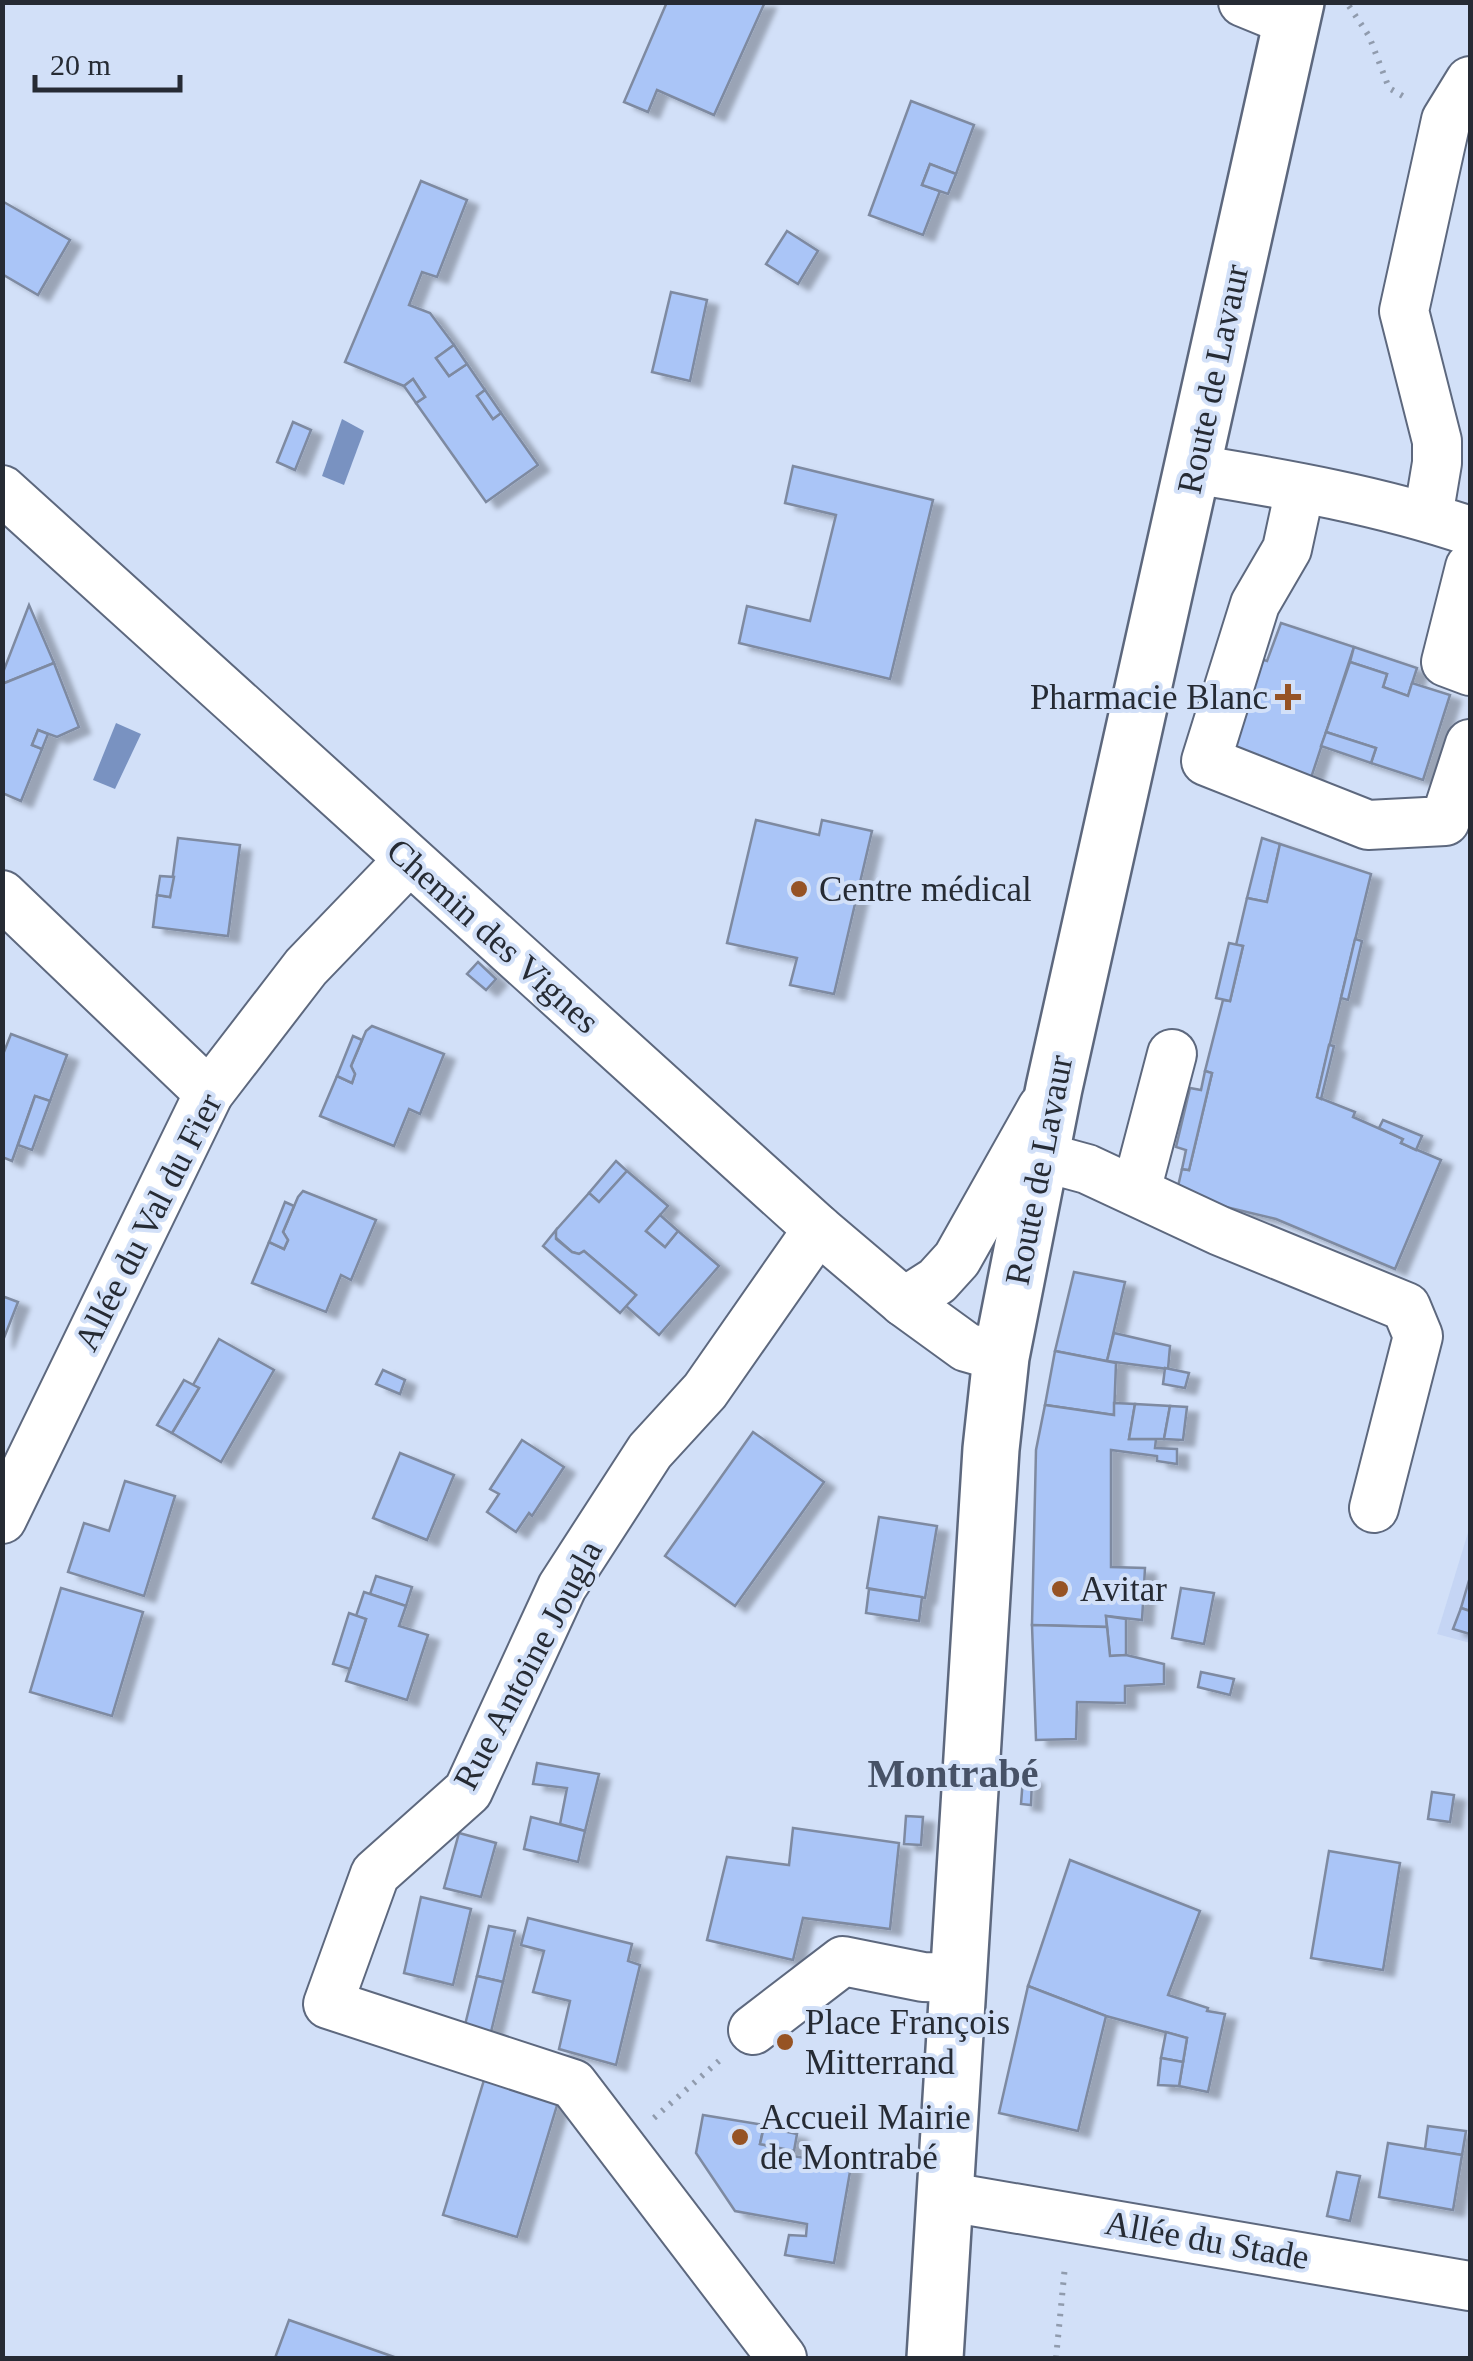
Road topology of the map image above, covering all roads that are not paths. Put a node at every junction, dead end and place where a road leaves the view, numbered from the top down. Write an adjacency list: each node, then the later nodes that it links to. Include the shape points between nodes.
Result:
1 (1277, 9): 3 (main road, Route de Lavaur)
2 (1458, 100): 6 (street, via 1404,311)
3 (1194, 470): 4 (street); 13 (main road, Route de Lavaur)
4 (1300, 489): 6 (street); 9 (street, via 1287,549 1254,604 1206,761 1368,825 1445,821)
5 (2, 490): 10 (street, Chemin des Vignes)
6 (1450, 524)
7 (1470, 567): 8 (street, via 1446,662)
8 (1470, 671)
9 (1470, 744)
10 (410, 860): 14 (street, Allée du Val du Fier, via 306,968); 17 (street, Chemin des Vignes)
11 (2, 894): 14 (street)
12 (1172, 1054): 16 (street)
13 (1054, 1088): 15 (main road, Route de Lavaur); 18 (street, via 957,1259 938,1281)
14 (209, 1092): 20 (street, Allée du Val du Fier)
15 (1043, 1158): 16 (street, via 1087,1168); 19 (main road, Route de Lavaur)
16 (1136, 1191): 21 (street, via 1406,1307 1418,1336)
17 (811, 1240): 18 (street, Chemin des Vignes); 27 (street, Rue Antoine Jougla, via 705,1391 650,1452 562,1587 468,1791 375,1874 328,2004 573,2084)
18 (904, 1302): 19 (street, Chemin des Vignes, via 966,1347)
19 (1001, 1357): 23 (main road, Route de Lavaur)
20 (18, 1448): 22 (street, Allée du Val du Fier)
21 (1374, 1508)
22 (2, 1519)
23 (958, 1978): 24 (street, via 843,1960); 25 (main road, Route de Lavaur)
24 (753, 2030)
25 (943, 2196): 26 (street, Allée du Stade); 28 (main road, Route de Lavaur)
26 (1470, 2286)
27 (782, 2358)
28 (935, 2358)

